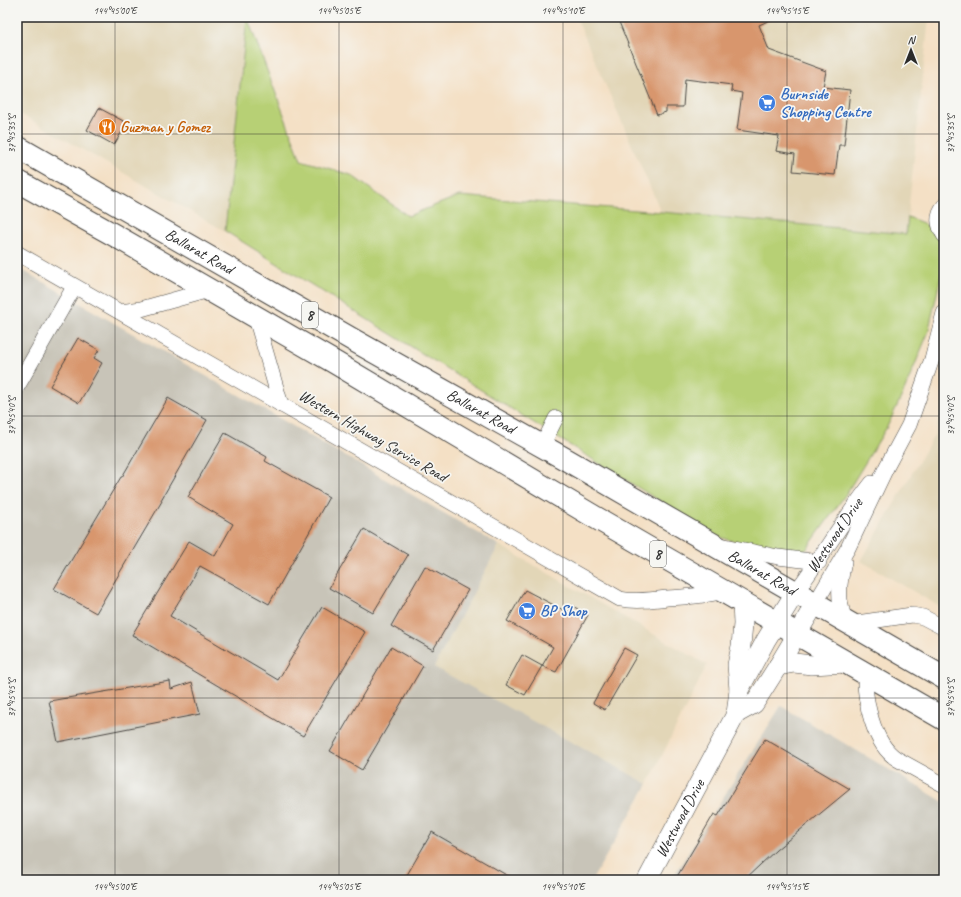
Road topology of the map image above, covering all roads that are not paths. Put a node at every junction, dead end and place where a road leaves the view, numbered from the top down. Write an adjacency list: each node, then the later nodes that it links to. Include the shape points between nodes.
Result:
1 (17, 147): 14 (highway, Ballarat Road / 8)
2 (17, 181): 7 (highway, Ballarat Road / 8)
3 (944, 206): 4 (street, via 938,220)
4 (944, 236)
5 (17, 253): 6 (street, Western Highway Service Road)
6 (74, 286): 8 (street, Western Highway Service Road); 11 (street)
7 (209, 290): 8 (street); 10 (highway, Ballarat Road / 8)
8 (121, 312): 12 (street, Western Highway Service Road)
9 (944, 313): 15 (street, Westwood Drive, via 932,359 909,425)
10 (256, 318): 12 (street); 19 (highway, Ballarat Road / 8)
11 (17, 387)
12 (281, 404): 19 (street, Western Highway Service Road, via 620,599 629,601 710,595)
13 (556, 418): 14 (street)
14 (542, 446): 16 (highway, Ballarat Road / 8)
15 (887, 466): 17 (street, Westwood Drive); 18 (street, Westwood Drive, via 856,504)
16 (711, 543): 18 (street, via 778,557); 20 (highway, Ballarat Road / 8)
17 (848, 548): 22 (street, Westwood Drive); 24 (street, via 839,600)
18 (819, 562): 20 (street, Westwood Drive)
19 (723, 591): 21 (highway, Ballarat Road / 8)
20 (795, 593): 22 (highway, Ballarat Road / 8); 23 (main road, Westwood Drive)
21 (742, 602): 23 (highway, Ballarat Road / 8); 30 (main road, via 743,624 737,665)
22 (815, 604): 24 (highway, Ballarat Road / 8); 26 (main road, Westwood Drive)
23 (778, 622): 26 (highway, Ballarat Road / 8); 30 (main road, Westwood Drive)
24 (848, 622): 25 (street, via 912,615 923,617); 29 (highway, Ballarat Road / 8)
25 (944, 628)
26 (797, 635): 27 (main road, Westwood Drive); 28 (highway, Ballarat Road / 8)
27 (778, 666): 28 (main road, via 794,663); 31 (main road, Westwood Drive, via 754,704)
28 (856, 668): 32 (highway, Ballarat Road / 8); 33 (street, via 878,735 885,748 897,759)
29 (944, 678)
30 (739, 690): 31 (main road, Westwood Drive)
31 (736, 714): 34 (main road, Westwood Drive)
32 (944, 718)
33 (944, 785)
34 (647, 880)

